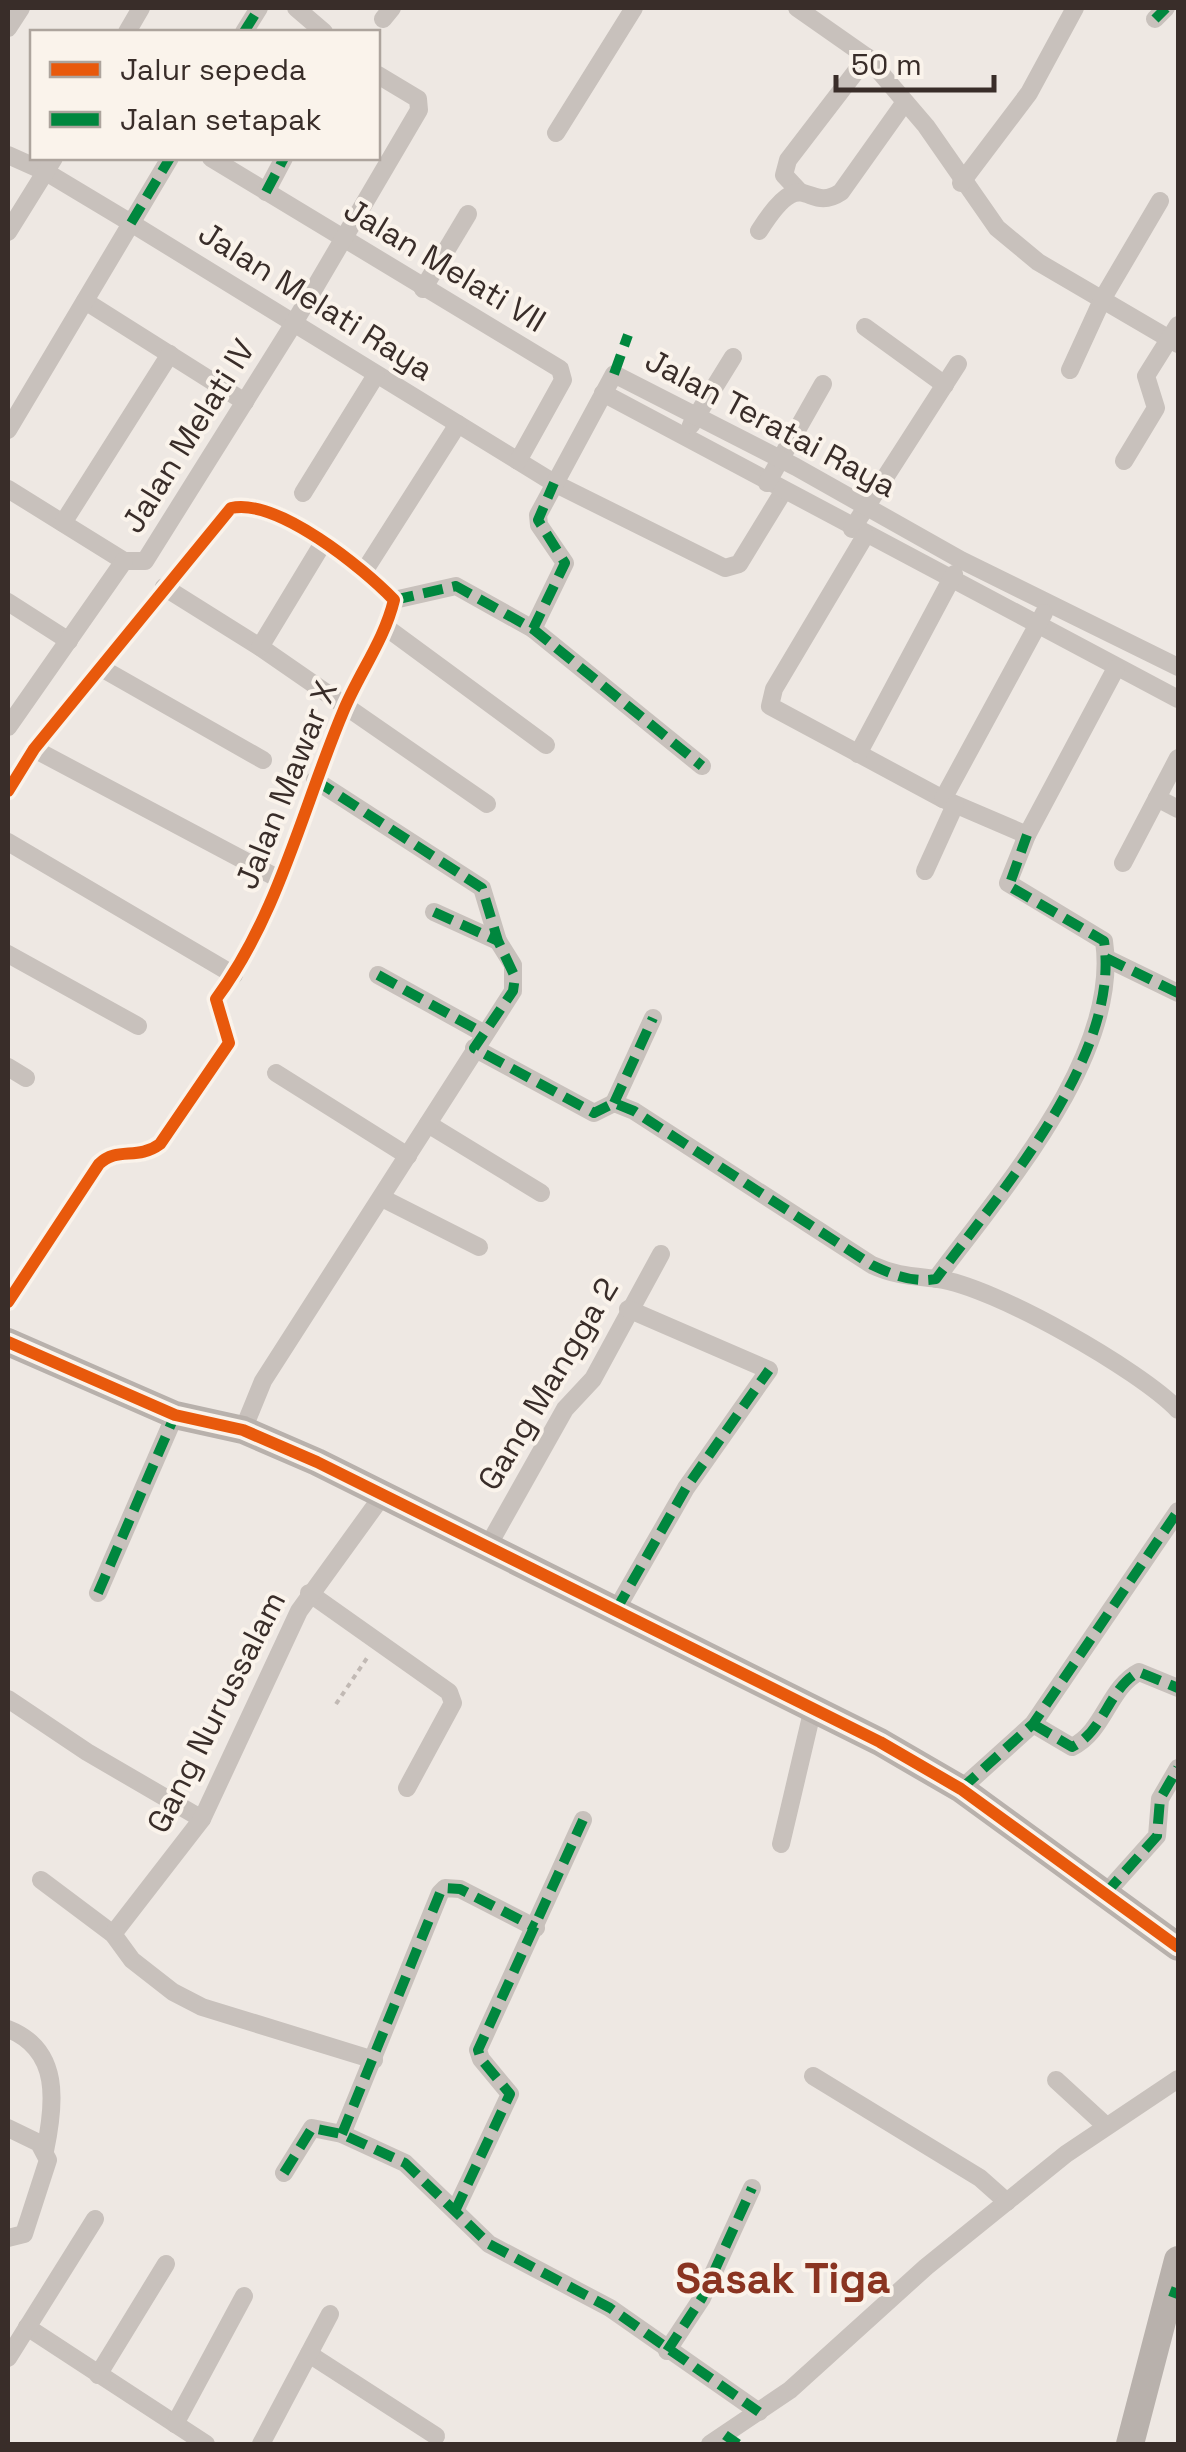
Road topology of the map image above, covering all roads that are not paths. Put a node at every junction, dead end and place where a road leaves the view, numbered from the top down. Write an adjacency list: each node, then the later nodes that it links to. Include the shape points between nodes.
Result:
1 (21, 8): 7 (street)
2 (260, 8): 8 (street)
3 (296, 8): 9 (street)
4 (634, 8): 13 (street)
5 (797, 8): 10 (street)
6 (1075, 8): 18 (street, via 1029,92)
7 (8, 28)
8 (245, 30)
9 (322, 30)
10 (866, 57): 12 (street); 19 (street, via 788,160 784,175)
11 (380, 76): 26 (street, Jalan Melati IV, via 420,106)
12 (905, 102): 18 (street); 19 (street, via 841,192 827,198)
13 (556, 133)
14 (169, 160): 23 (street)
15 (214, 160): 20 (street, Jalan Melati VII)
16 (283, 160): 20 (street)
17 (50, 164): 23 (street, Jalan Melati Raya); 25 (street)
18 (961, 182): 28 (street, via 997,228 1038,262)
19 (799, 191): 24 (street, via 781,197)
20 (266, 192): 26 (street, Jalan Melati VII)
21 (1160, 201): 28 (street)
22 (468, 214): 27 (street)
23 (131, 223): 29 (street); 30 (street, Jalan Melati Raya)
24 (759, 231)
25 (8, 232)
26 (341, 238): 27 (street, Jalan Melati VII); 30 (street, Jalan Melati IV)
27 (424, 290): 47 (street, Jalan Melati VII, via 562,371)
28 (1103, 298): 32 (street); 36 (street)
29 (84, 301): 33 (street); 44 (street)
30 (294, 323): 37 (street, Jalan Melati Raya); 41 (street, Jalan Melati IV)
31 (865, 328): 39 (street)
32 (1176, 336): 48 (street, via 1146,376 1156,408)
33 (170, 354): 41 (street); 54 (street)
34 (733, 357): 42 (street)
35 (958, 364): 39 (street)
36 (1070, 370)
37 (376, 375): 43 (street, Jalan Melati Raya); 52 (street)
38 (823, 384): 46 (street)
39 (945, 385): 53 (street)
40 (604, 393): 42 (street, Jalan Teratai Raya, via 615,375); 45 (street, Jalan Teratai Raya); 49 (street)
41 (245, 402): 58 (street, Jalan Melati IV, via 145,561)
42 (697, 416): 45 (street); 46 (street, Jalan Teratai Raya)
43 (458, 424): 47 (street, Jalan Melati Raya); 59 (street)
44 (8, 430)
45 (684, 437): 51 (street, Jalan Teratai Raya)
46 (781, 460): 51 (street); 53 (street, Jalan Teratai Raya)
47 (518, 461): 49 (street, Jalan Melati Raya)
48 (1124, 461)
49 (554, 483): 51 (street, Jalan Melati Raya, via 732,569); 67 (street, via 538,520 566,563)
50 (8, 488): 54 (street)
51 (775, 488): 55 (street, Jalan Teratai Raya)
52 (304, 493)
53 (868, 507): 55 (street); 57 (street, Jalan Teratai Raya)
54 (62, 523): 58 (street)
55 (859, 533): 60 (street, Jalan Teratai Raya); 78 (street, via 770,706)
56 (322, 543): 59 (street); 61 (street, via 259,508 232,508); 69 (street)
57 (961, 560): 60 (street); 64 (street, Jalan Teratai Raya)
58 (124, 561): 68 (street)
59 (365, 570): 62 (street)
60 (951, 582): 65 (street, Jalan Teratai Raya); 78 (street)
61 (164, 588): 69 (street); 71 (street)
62 (394, 600): 66 (street, Jalan Mawar X); 67 (street, via 456,586)
63 (8, 602): 68 (street)
64 (1049, 603): 65 (street); 70 (street, Jalan Teratai Raya)
65 (1040, 622): 72 (street, Jalan Teratai Raya); 85 (street)
66 (387, 628): 74 (street, Jalan Mawar X); 76 (street)
67 (533, 629): 81 (street)
68 (69, 641): 75 (street)
69 (260, 647): 74 (street)
70 (1178, 667)
71 (102, 668): 77 (street); 80 (street)
72 (1116, 668): 73 (street, Jalan Teratai Raya); 88 (street)
73 (1178, 700)
74 (346, 706): 82 (street, Jalan Mawar X); 86 (street)
75 (8, 727)
76 (546, 745)
77 (34, 749): 83 (street); 92 (street)
78 (858, 754): 85 (street)
79 (1178, 758): 84 (street)
80 (263, 760)
81 (702, 766)
82 (315, 780): 92 (street, Jalan Mawar X); 94 (street, via 482,888)
83 (8, 791)
84 (1157, 798): 87 (street); 90 (street)
85 (949, 802): 88 (street); 91 (street)
86 (487, 804)
87 (1178, 809)
88 (1027, 834): 96 (street, via 1009,886 1101,938)
89 (8, 842): 98 (street)
90 (1123, 863)
91 (924, 871)
92 (279, 879): 98 (street, Jalan Mawar X)
93 (434, 912): 94 (street)
94 (498, 941): 102 (street, via 513,965 513,991)
95 (8, 954): 101 (street)
96 (1106, 958): 99 (street); 113 (street, via 1094,1038 1082,1065)
97 (378, 974): 102 (street)
98 (234, 975): 114 (street, Jalan Mawar X, via 216,1000 229,1042 179,1117 145,1154 115,1154 99,1164)
99 (1178, 993)
100 (654, 1018): 106 (street)
101 (138, 1026)
102 (478, 1040): 106 (street, via 594,1113); 107 (street)
103 (8, 1067): 105 (street)
104 (276, 1074): 108 (street)
105 (26, 1078)
106 (614, 1103): 113 (street, via 872,1265 906,1278)
107 (428, 1124): 108 (street); 109 (street)
108 (408, 1156): 110 (street)
109 (541, 1193)
110 (382, 1198): 111 (street); 119 (street, via 263,1381)
111 (479, 1247)
112 (661, 1254): 115 (street, Gang Mangga 2)
113 (936, 1279): 117 (street, via 1055,1326)
114 (8, 1302)
115 (628, 1309): 122 (street, Gang Mangga 2, via 593,1379 565,1409); 125 (street, via 769,1370 686,1488)
116 (8, 1342): 118 (street)
117 (1178, 1410)
118 (175, 1414): 119 (street); 123 (street)
119 (243, 1430): 120 (street)
120 (383, 1495): 122 (street); 124 (street, Gang Nurussalam)
121 (1178, 1511): 129 (street)
122 (488, 1546): 125 (street)
123 (98, 1593)
124 (309, 1594): 131 (street, via 449,1692 453,1703); 133 (street, Gang Nurussalam)
125 (616, 1610): 128 (street)
126 (1178, 1688): 129 (street, via 1139,1672 1129,1677 1072,1747)
127 (8, 1699): 133 (street)
128 (814, 1708): 132 (street); 135 (street)
129 (1033, 1724): 132 (street)
130 (1178, 1768): 137 (street, via 1160,1799 1157,1836)
131 (407, 1788)
132 (961, 1788): 137 (street)
133 (202, 1820): 139 (street, Gang Nurussalam)
134 (582, 1820): 138 (street)
135 (781, 1844)
136 (41, 1880): 139 (street)
137 (1105, 1894): 140 (street)
138 (536, 1928): 142 (street, via 460,1888 446,1888); 153 (street, via 478,2050 510,2094)
139 (113, 1934): 142 (street, via 132,1960 202,2007)
140 (1178, 1947)
141 (8, 2030): 149 (street, via 30,2040 46,2062 53,2100)
142 (374, 2060): 148 (street)
143 (813, 2076): 152 (street, via 980,2178)
144 (1178, 2079): 146 (street)
145 (1056, 2080): 146 (street)
146 (1105, 2126): 152 (street)
147 (8, 2128): 149 (street)
148 (342, 2134): 150 (street, via 306,2132); 153 (street, via 416,2169)
149 (45, 2151): 155 (street, via 47,2171 24,2234)
150 (284, 2172)
151 (752, 2188): 162 (street, via 702,2298)
152 (1007, 2202): 166 (street)
153 (455, 2211): 162 (street, via 489,2244 610,2308)
154 (95, 2219): 161 (street)
155 (8, 2238)
156 (1178, 2260): 158 (street)
157 (166, 2264): 165 (street)
158 (1174, 2292): 172 (street)
159 (244, 2296): 167 (street)
160 (330, 2314): 163 (street)
161 (27, 2327): 164 (street); 165 (street)
162 (667, 2351): 166 (street)
163 (309, 2354): 168 (street); 170 (street)
164 (8, 2358)
165 (98, 2375): 167 (street)
166 (759, 2412): 169 (street)
167 (175, 2424): 171 (street)
168 (436, 2436)
169 (724, 2441)
170 (269, 2442)
171 (206, 2444)
172 (1130, 2444)

